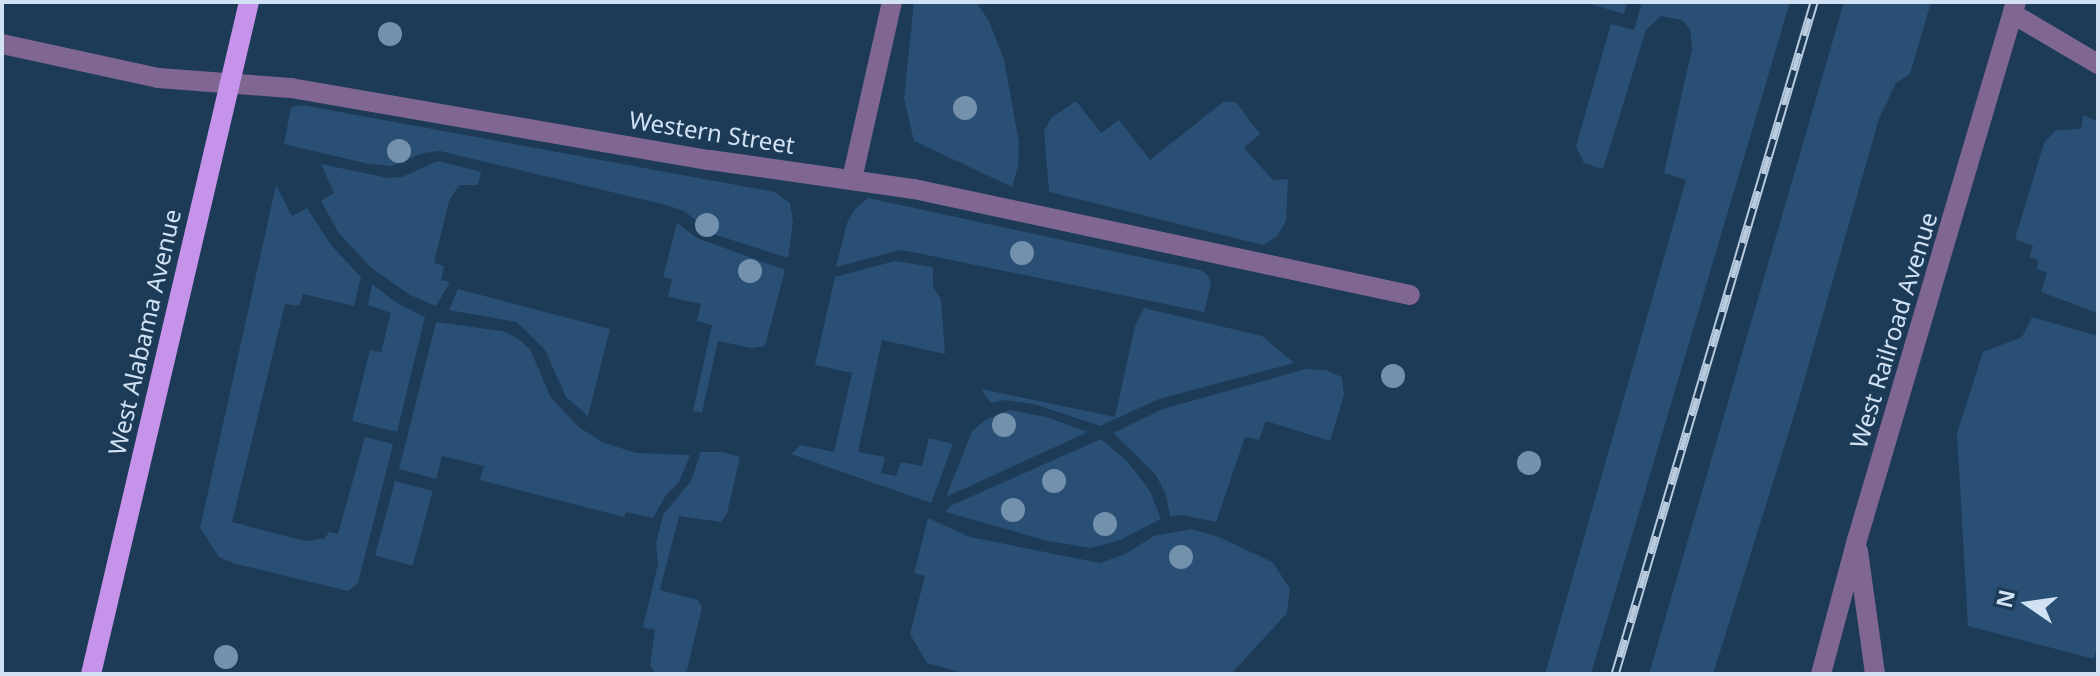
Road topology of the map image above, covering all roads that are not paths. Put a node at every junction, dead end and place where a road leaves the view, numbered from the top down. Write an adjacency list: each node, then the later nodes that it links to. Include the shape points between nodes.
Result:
1 (249, 2): 6 (main road, West Alabama Avenue)
2 (892, 2): 7 (street)
3 (2014, 8): 5 (street); 9 (street, West Railroad Avenue)
4 (2, 44): 6 (street, Western Street, via 158,78)
5 (2098, 64)
6 (228, 86): 7 (street, Western Street, via 291,88); 10 (main road, West Alabama Avenue)
7 (852, 179): 8 (street, Western Street)
8 (1410, 295)
9 (1857, 540): 11 (street, West Railroad Avenue); 12 (street)
10 (91, 674)
11 (1821, 674)
12 (1875, 674)

